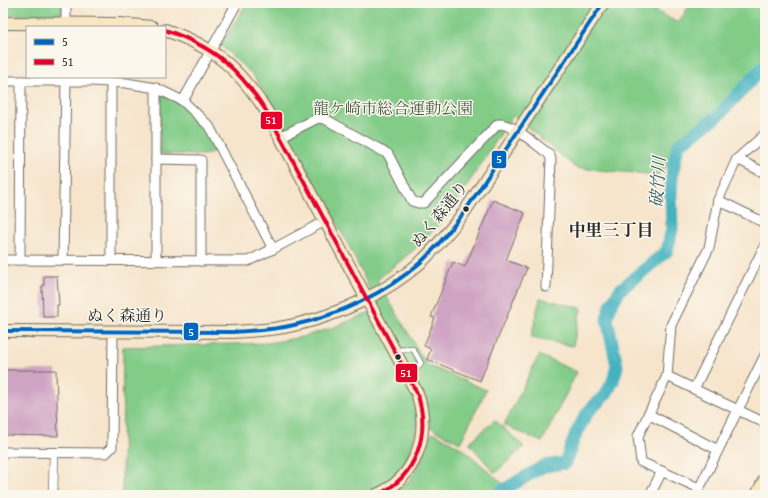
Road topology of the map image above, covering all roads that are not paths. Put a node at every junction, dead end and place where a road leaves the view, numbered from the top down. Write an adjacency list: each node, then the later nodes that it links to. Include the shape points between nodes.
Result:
1 (66, 3): 5 (street)
2 (236, 3): 8 (street)
3 (603, 3): 15 (main road, ぬく森通り)
4 (3, 23): 5 (main road)
5 (66, 25): 6 (main road)
6 (144, 26)
7 (166, 30): 8 (main road)
8 (211, 50): 14 (street); 17 (main road, via 248,85 267,112)
9 (66, 79): 11 (street); 12 (street); 28 (street)
10 (3, 81): 11 (street)
11 (21, 81): 27 (street)
12 (111, 81): 13 (street); 29 (street)
13 (156, 88): 14 (street); 18 (street)
14 (184, 101): 25 (street, via 209,126)
15 (518, 131): 17 (street, via 504,123 498,124 424,203 412,201 388,154 325,119 318,118); 32 (street, via 549,154 551,159); 33 (main road, ぬく森通り, via 463,214 443,239 413,269)
16 (765, 134): 19 (street)
17 (280, 137): 22 (main road)
18 (156, 159): 30 (street); 31 (street, via 201,160)
19 (737, 159): 20 (street); 21 (street)
20 (765, 174)
21 (718, 200): 23 (street); 38 (street, via 709,248 671,325)
22 (325, 221): 25 (street); 33 (main road)
23 (765, 223)
24 (765, 245): 40 (street)
25 (273, 250): 31 (street, via 248,261)
26 (3, 260): 27 (street)
27 (20, 260): 28 (street)
28 (63, 260): 29 (street)
29 (111, 260): 30 (street)
30 (156, 260): 31 (street)
31 (201, 261)
32 (546, 286)
33 (367, 298): 35 (main road, ぬく森通り, via 313,320 274,329 234,332); 36 (main road)
34 (3, 331): 35 (main road, ぬく森通り)
35 (113, 331): 46 (street, via 112,447 106,453)
36 (394, 350): 39 (main road); 39 (lane, via 413,350 421,363)
37 (765, 355): 41 (street)
38 (667, 376): 40 (street); 42 (street)
39 (409, 378): 52 (main road, via 422,409 421,442 413,463 406,472 392,486)
40 (694, 389): 41 (street)
41 (738, 410): 43 (street); 44 (street)
42 (648, 414): 44 (street); 47 (street, via 638,436 641,462)
43 (765, 423)
44 (718, 450): 49 (street)
45 (3, 452): 46 (street)
46 (54, 453): 50 (lane); 51 (lane)
47 (662, 471): 49 (street); 53 (street)
48 (765, 479): 54 (main road)
49 (697, 492)
50 (51, 495)
51 (55, 495)
52 (377, 495)
53 (650, 495)
54 (757, 495)

